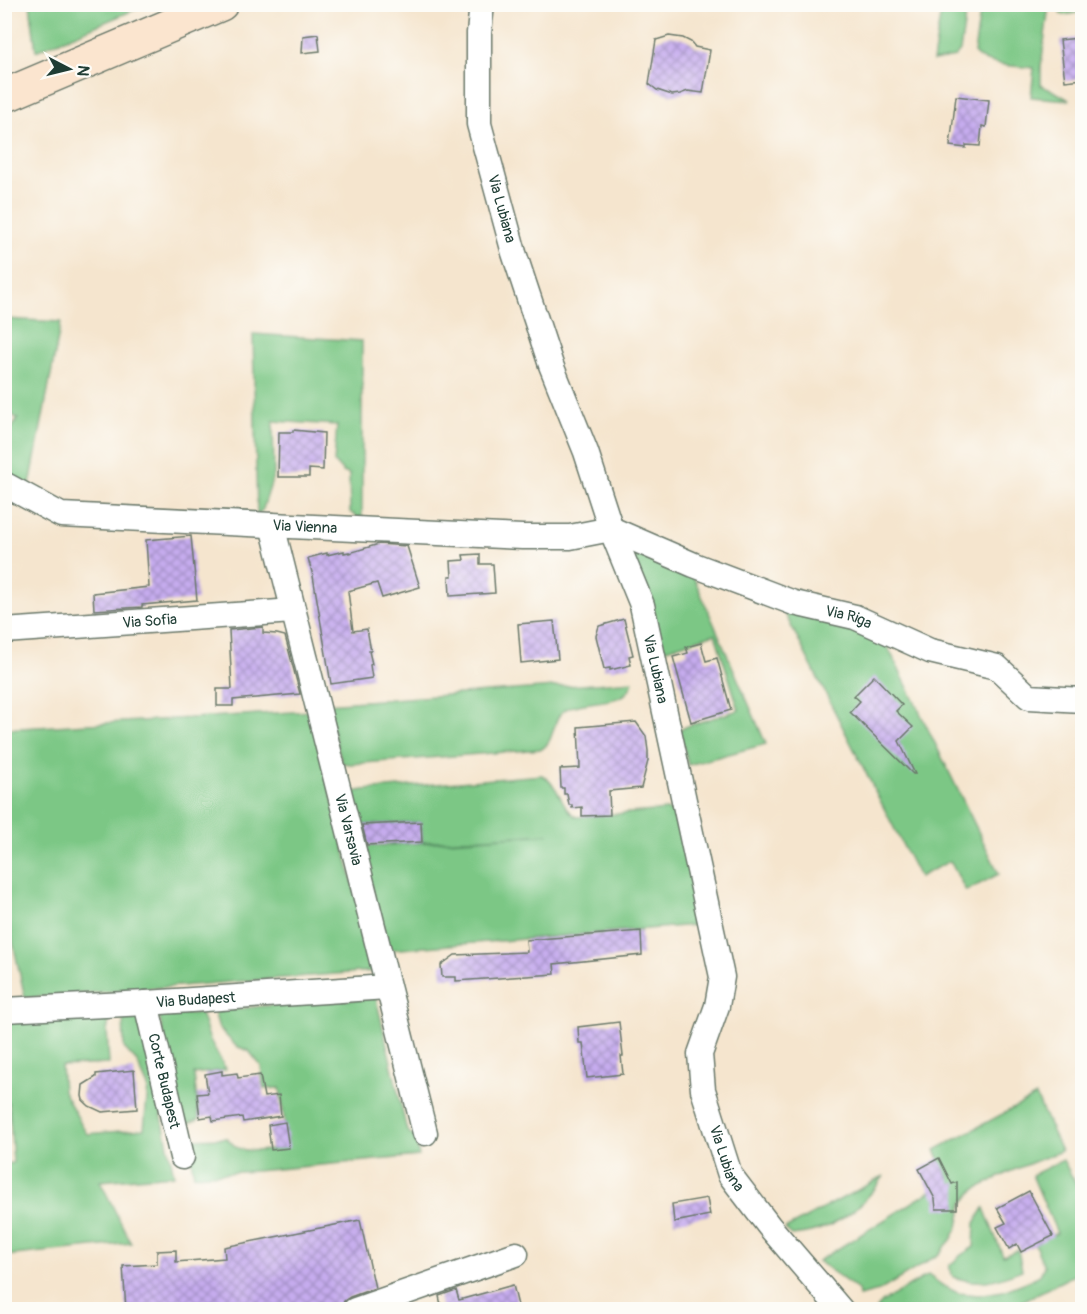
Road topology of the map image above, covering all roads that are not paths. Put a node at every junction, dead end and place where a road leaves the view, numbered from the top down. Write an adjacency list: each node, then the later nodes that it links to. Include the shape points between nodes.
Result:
1 (221, 4): 3 (street)
2 (482, 4): 6 (street, Via Lubiana, via 479,124 517,262)
3 (4, 96)
4 (4, 484): 5 (street, Via Vienna, via 61,515)
5 (272, 525): 6 (street, Via Vienna, via 522,537 570,537); 7 (street, Via Varsavia)
6 (611, 529): 9 (street, Via Riga, via 794,603 855,617 930,651 997,667 1029,697); 17 (street, Via Lubiana, via 642,605 722,977 717,1006 700,1054 703,1090 730,1176)
7 (293, 610): 8 (street, Via Sofia); 10 (street, Via Varsavia)
8 (4, 631)
9 (1083, 700)
10 (387, 987): 11 (street, Via Budapest); 13 (street, Via Varsavia)
11 (146, 1003): 12 (street, Via Budapest); 14 (street, Corte Budapest)
12 (4, 1010)
13 (425, 1133)
14 (182, 1157)
15 (516, 1254): 16 (street)
16 (355, 1310)
17 (841, 1310)

